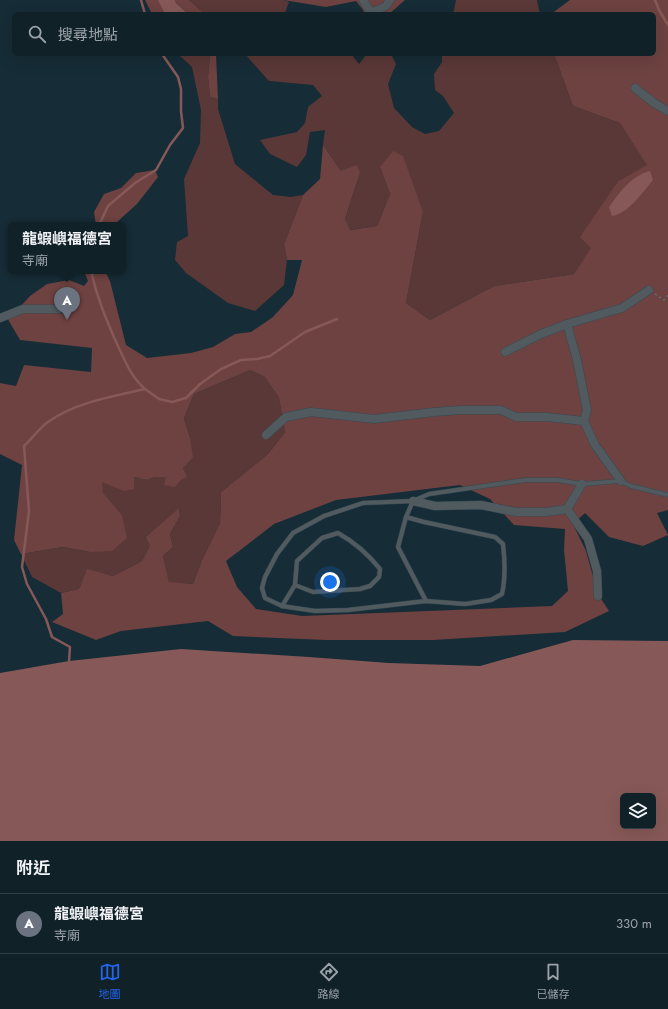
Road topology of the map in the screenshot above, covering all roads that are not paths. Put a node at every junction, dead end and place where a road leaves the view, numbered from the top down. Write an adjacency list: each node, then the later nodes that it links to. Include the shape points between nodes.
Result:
1 (363, 0): 3 (street)
2 (390, 0): 4 (street, via 386,6)
3 (370, 12)
4 (373, 12)
5 (635, 88): 6 (street)
6 (668, 111)
7 (648, 290): 10 (street, via 622,308)
8 (64, 309): 9 (street, via 23,309)
9 (0, 318)
10 (567, 324): 11 (street); 12 (street, via 587,410)
11 (504, 352)
12 (584, 421): 13 (street, via 516,417 501,410 448,411 374,419 311,412 286,417); 14 (street, via 595,445)
13 (266, 435)
14 (621, 481): 15 (lane); 16 (lane)
15 (582, 484): 17 (lane, via 557,480 526,480 429,494); 18 (street)
16 (668, 495)
17 (413, 501): 18 (street, via 435,506 481,505 516,512); 19 (lane); 23 (lane, via 363,503 324,516 294,533 277,554 265,576 262,588 265,598)
18 (567, 509): 21 (street, via 588,539 597,572)
19 (406, 517): 22 (lane, via 398,547); 22 (lane, via 495,537 503,544 506,564 502,594 491,600 465,604)
20 (295, 585): 20 (lane, via 313,592 360,590 370,586 379,577 380,569 371,558 338,533 322,538 297,562); 23 (lane)
21 (598, 596)
22 (426, 601): 23 (lane, via 348,610 315,611)
23 (282, 606)

